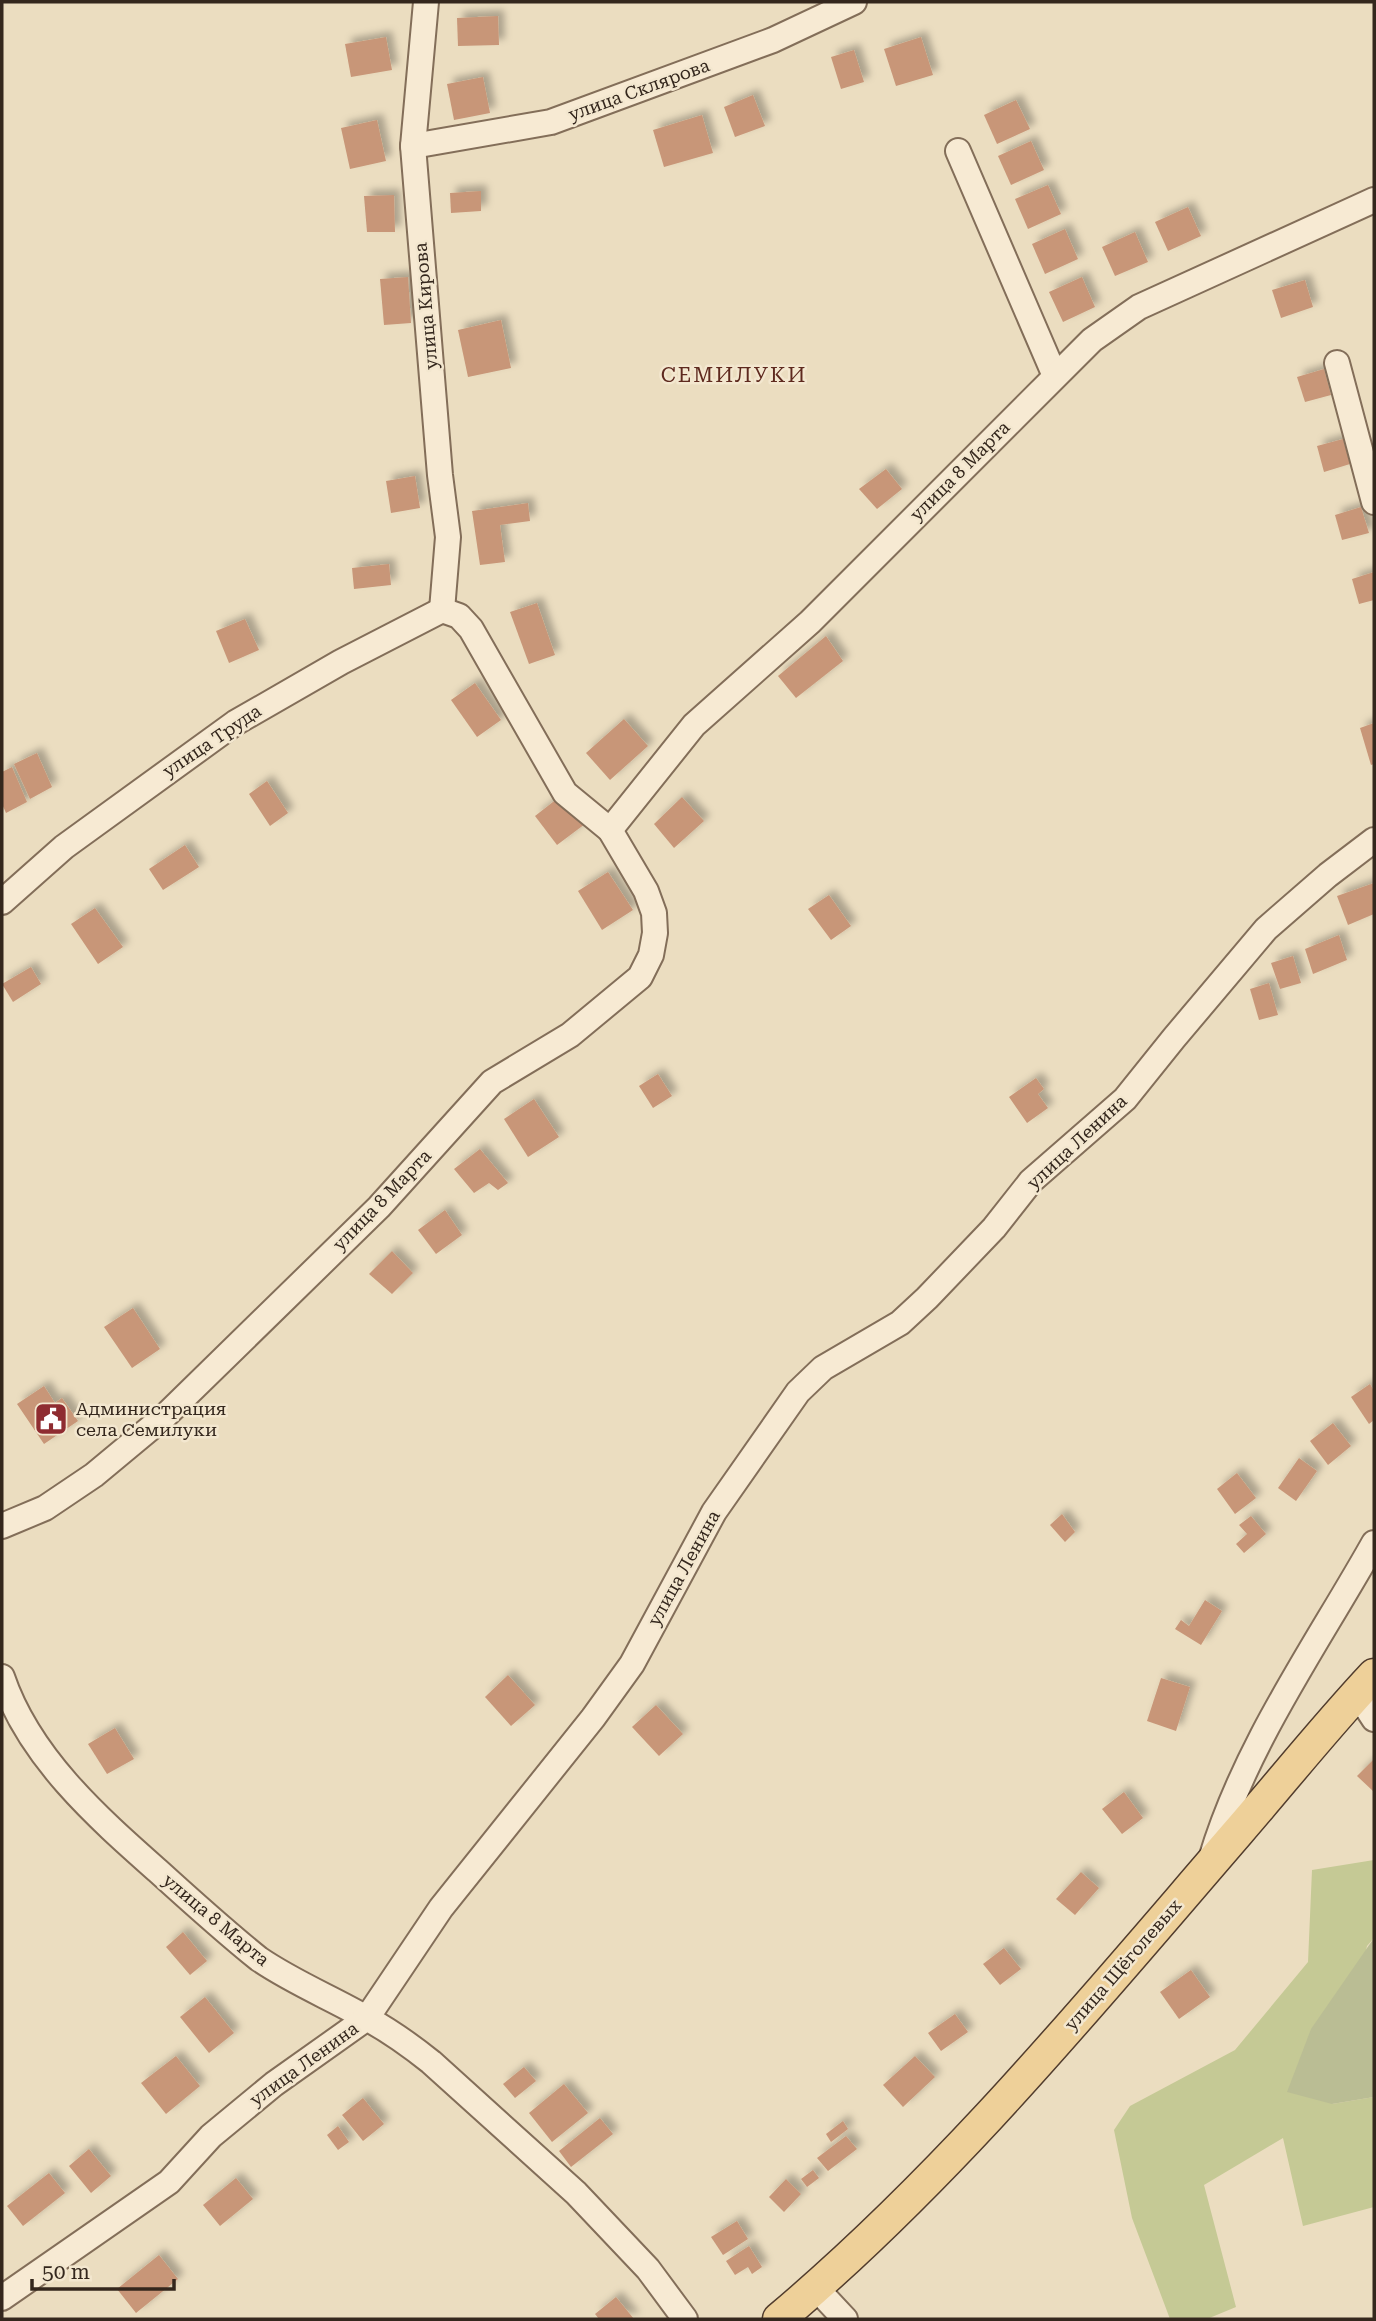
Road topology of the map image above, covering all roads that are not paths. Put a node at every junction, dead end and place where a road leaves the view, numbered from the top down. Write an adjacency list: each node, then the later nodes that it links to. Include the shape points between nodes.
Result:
1 (426, 2): 3 (street, улица Кирова)
2 (854, 2): 3 (street, улица Склярова, via 773,40 559,120)
3 (413, 146): 9 (street, улица Кирова, via 448,537)
4 (958, 151): 7 (street)
5 (1374, 200): 7 (street, улица 8 Марта, via 1139,307 1092,340)
6 (1337, 363): 8 (street)
7 (1055, 376): 10 (street, улица 8 Марта, via 810,622 694,725)
8 (1374, 502)
9 (442, 610): 10 (street, улица 8 Марта, via 459,616 471,629 565,793); 12 (street, улица Труда, via 235,723 64,847)
10 (610, 830): 13 (street, улица 8 Марта, via 654,913 652,955 640,976 570,1035 492,1082 379,1207 165,1416 45,1508)
11 (1374, 840): 19 (street, улица Ленина, via 1266,929 1125,1099 1031,1181 994,1228 927,1298 888,1330 823,1368 797,1392 714,1512 632,1664 441,1908)
12 (2, 902)
13 (2, 1526)
14 (1370, 1560): 18 (street, улица Щёголевых, via 1265,1730 1223,1818)
15 (1366, 1684): 17 (street); 18 (main road)
16 (3, 1687): 19 (street, улица 8 Марта, via 30,1736 102,1821 259,1959)
17 (1374, 1719)
18 (1209, 1866): 20 (main road, улица Щёголевых, via 962,2146)
19 (367, 2018): 21 (street, улица Ленина, via 232,2118 169,2182); 22 (street, улица 8 Марта, via 431,2062 576,2193 648,2269)
20 (816, 2288): 23 (main road, улица Щёголевых); 24 (street)
21 (2, 2298)
22 (685, 2319)
23 (779, 2319)
24 (845, 2319)

